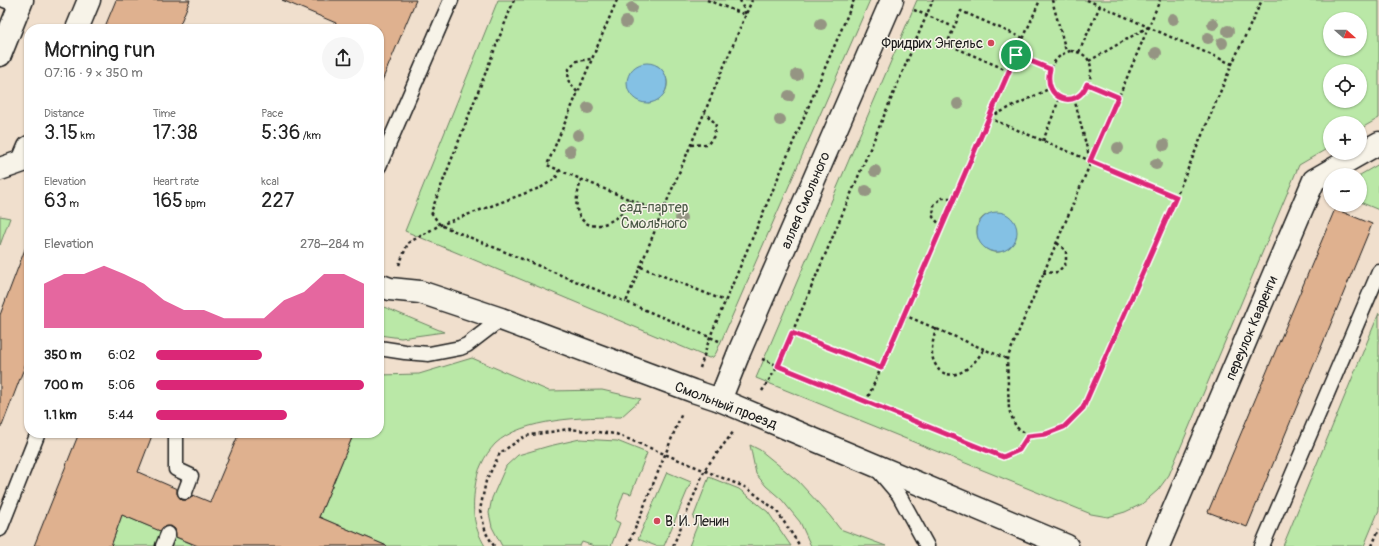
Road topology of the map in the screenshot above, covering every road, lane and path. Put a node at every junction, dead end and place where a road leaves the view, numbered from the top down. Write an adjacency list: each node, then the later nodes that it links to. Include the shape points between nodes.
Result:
1 (89, 0): 21 (street)
2 (450, 0): 46 (lane)
3 (514, 0): 57 (path, via 431,212)
4 (616, 0): 29 (path)
5 (707, 0): 19 (path)
6 (740, 0): 19 (path)
7 (752, 0): 19 (path)
8 (854, 0): 64 (path)
9 (892, 0): 74 (street, аллея Смольного)
10 (933, 0): 20 (path)
11 (1040, 0): 24 (path)
12 (1052, 0): 25 (path)
13 (1086, 0): 17 (path)
14 (1160, 0): 23 (path)
15 (1262, 0): 31 (path)
16 (15, 2): 27 (street)
17 (1100, 6): 23 (path); 26 (path)
18 (914, 10): 20 (path)
19 (746, 15): 40 (path)
20 (927, 15): 22 (path); 69 (path)
21 (79, 24)
22 (954, 27): 24 (path, via 961,11); 33 (path, via 947,44)
23 (1148, 27): 30 (path); 31 (path); 37 (path)
24 (1023, 38): 28 (path)
25 (1066, 51): 26 (path); 32 (path, via 1057,57)
26 (1079, 52): 30 (path)
27 (0, 55)
28 (1016, 55): 32 (path); 33 (path)
29 (591, 59): 36 (path); 36 (path, via 577,61 569,69 568,80)
30 (1089, 61): 34 (path, via 1092,70)
31 (1232, 64): 53 (path)
32 (1050, 69): 35 (path, via 1048,80)
33 (1009, 71): 41 (path)
34 (1087, 84): 37 (path); 39 (path, via 1082,93)
35 (1051, 88): 38 (path); 41 (path)
36 (577, 92): 51 (path, via 547,165)
37 (1118, 97): 49 (path)
38 (1060, 98): 39 (path); 42 (path)
39 (1074, 98): 49 (path)
40 (705, 113): 44 (path); 44 (path, via 716,124 714,136 708,144)
41 (989, 118): 42 (path); 54 (path)
42 (1043, 141): 49 (path)
43 (1379, 143): 93 (street, переулок Кваренги, via 1314,180)
44 (691, 145): 56 (path)
45 (0, 151): 47 (street)
46 (384, 154)
47 (24, 156)
48 (24, 158): 50 (street)
49 (1090, 161): 53 (path); 59 (path)
50 (0, 169)
51 (559, 170): 52 (path); 57 (path, via 556,178 542,187)
52 (581, 179): 55 (path); 55 (path, via 577,200 578,212 582,220 589,225 599,226 612,221 624,210)
53 (1176, 197): 78 (path, via 1083,408 1064,427 1046,434)
54 (955, 198): 58 (path); 58 (path, via 942,198 934,206 933,217)
55 (630, 199): 56 (path)
56 (662, 213): 60 (path)
57 (440, 225): 63 (path, via 408,243); 65 (path)
58 (942, 227): 66 (path)
59 (1056, 242): 62 (path); 62 (path, via 1066,252 1066,263 1058,272)
60 (641, 267): 64 (path); 65 (path)
61 (1379, 272): 94 (lane)
62 (1043, 273): 72 (path)
63 (384, 287): 67 (street, Смольный проезд, via 420,292)
64 (725, 301): 65 (path, via 710,337)
65 (626, 302)
66 (904, 315): 68 (path); 73 (path)
67 (502, 318): 70 (lane, via 467,346 460,348 429,354); 74 (street, Смольный проезд, via 693,392)
68 (936, 328): 71 (path); 71 (path, via 932,348 933,360 937,368 944,373 954,374 967,369 979,359)
69 (792, 333): 73 (path); 75 (path, via 778,366)
70 (384, 349)
71 (984, 349): 72 (path)
72 (1007, 358): 78 (path, via 1009,410 1016,427)
73 (881, 368): 75 (path)
74 (720, 400): 82 (street, Смольный проезд)
75 (866, 402): 78 (path, via 1003,457 1019,450)
76 (684, 407): 81 (path)
77 (735, 429): 83 (path)
78 (1028, 436)
79 (36, 438): 85 (lane)
80 (176, 438): 84 (lane, via 176,469 191,476)
81 (666, 454): 83 (path); 87 (path, via 616,434 569,429 525,436 500,453 486,481 480,510 486,533); 88 (path)
82 (875, 465): 91 (lane, via 900,495); 92 (street, Смольный проезд)
83 (705, 469): 89 (path); 90 (path, via 747,488 776,510)
84 (185, 492)
85 (0, 528)
86 (1379, 529): 95 (path)
87 (494, 546)
88 (628, 546)
89 (673, 546)
90 (800, 546)
91 (927, 546)
92 (1067, 546)
93 (1158, 546)
94 (1262, 546)
95 (1372, 546)

